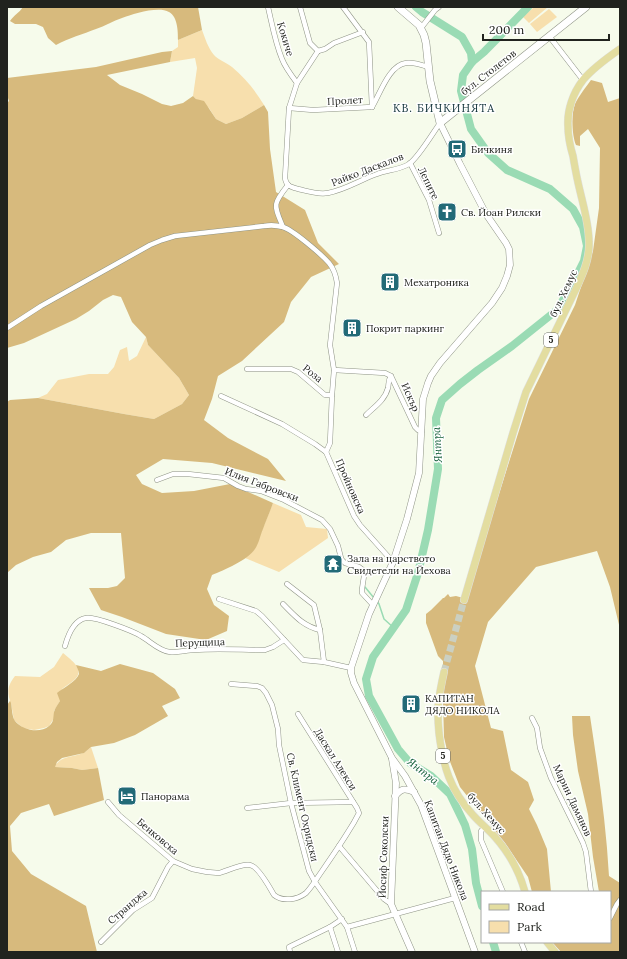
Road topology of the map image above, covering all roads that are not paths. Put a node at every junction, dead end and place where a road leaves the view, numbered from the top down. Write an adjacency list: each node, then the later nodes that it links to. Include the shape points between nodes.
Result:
1 (268, 7): 14 (street, Кокиче, via 282,60)
2 (300, 7): 11 (street, via 310,43)
3 (343, 7): 8 (street)
4 (398, 7): 7 (main road)
5 (438, 7): 7 (street)
6 (586, 7): 9 (main road, бул. Столетов)
7 (422, 25): 12 (main road)
8 (363, 32): 11 (street); 15 (street, via 370,46)
9 (549, 36): 13 (street); 17 (main road, бул. Столетов)
10 (620, 49): 13 (main road, бул. Хемус / 5)
11 (318, 51): 14 (street)
12 (428, 67): 15 (street, Пролет, via 407,62 396,68); 17 (main road)
13 (581, 78): 35 (main road, бул. Хемус / 5, via 570,108 568,126 570,146 586,211 590,243 587,261 583,275 526,392)
14 (297, 83): 16 (street)
15 (372, 107): 16 (street, Пролет, via 314,110)
16 (289, 108): 19 (street, via 286,178)
17 (440, 123): 18 (street, Райко Даскалов); 29 (street, via 486,214 509,249 510,265 502,288 492,303 431,376 423,399)
18 (410, 163): 19 (street, Райко Даскалов, via 328,193 308,192); 21 (street, Лепите, via 429,200)
19 (288, 185): 20 (street, via 279,196 276,205)
20 (283, 227): 22 (street, via 273,225 174,236 162,240 41,306); 24 (street, via 311,246 334,271 337,283 330,345)
21 (439, 233)
22 (7, 328)
23 (248, 369): 26 (street, Роза, via 291,369 325,395)
24 (334, 370): 25 (street, Искър, via 385,373); 26 (street)
25 (391, 376): 28 (street, via 384,397); 29 (street, Искър, via 415,427)
26 (332, 395): 30 (street, via 330,443)
27 (221, 396): 30 (street, Пройновска, via 282,424)
28 (366, 415)
29 (422, 431): 32 (street, via 419,473 408,519)
30 (326, 452): 32 (street, Пройновска, via 354,516)
31 (157, 480): 36 (street, Илия Габровски, via 173,474 224,478 246,489 261,491 284,500 322,520 330,529 342,560 363,570 362,593)
32 (393, 562): 36 (street)
33 (287, 584): 38 (street, via 314,605)
34 (219, 599): 39 (street, via 256,612)
35 (464, 600)
36 (374, 601): 42 (street)
37 (283, 604): 38 (street, via 302,623)
38 (320, 630): 41 (street)
39 (284, 640): 40 (street, Перущица, via 265,650 172,652 163,650 134,632 88,617 74,626); 41 (street, via 303,660)
40 (65, 646)
41 (324, 662): 42 (street)
42 (350, 668): 47 (street, Капитан Дядо Никола, via 354,683)
43 (444, 672): 55 (main road, бул. Хемус / 5, via 438,700 444,766 460,798)
44 (232, 684): 52 (street, Св. Климент Охридски, via 262,688 272,705)
45 (298, 714): 51 (street, Даскал Алекси)
46 (532, 718): 61 (street, Марин Дамянов, via 551,778 583,843)
47 (392, 758): 48 (street, Капитан Дядо Никола); 49 (street, Йосиф Соколски, via 396,783)
48 (414, 792): 49 (street, via 401,790); 62 (street, Капитан Дядо Никола)
49 (395, 796): 64 (street, Йосиф Соколски)
50 (108, 802): 57 (street, Бенковска, via 119,815)
51 (353, 802): 52 (street); 54 (street, Даскал Алекси)
52 (291, 803): 53 (street); 58 (street, Св. Климент Охридски, via 307,866)
53 (247, 808)
54 (359, 813): 56 (street, Бенковска)
55 (485, 827): 59 (street, via 481,831 481,840); 60 (main road, бул. Хемус / 5, via 505,849)
56 (339, 846): 58 (street, Бенковска); 64 (street)
57 (173, 861): 58 (street, Бенковска, via 192,869 215,873 252,865 274,895 283,900 304,894); 70 (street, Странджа, via 152,898 133,910)
58 (315, 882): 67 (street, Св. Климент Охридски)
59 (503, 891)
60 (526, 891)
61 (591, 891)
62 (455, 898): 65 (street); 76 (street, Капитан Дядо Никола)
63 (620, 900): 66 (street)
64 (391, 904): 65 (street, Йосиф Соколски)
65 (395, 914): 69 (street); 75 (street, Йосиф Соколски)
66 (611, 916)
67 (342, 919): 68 (street); 69 (street, Св. Климент Охридски)
68 (330, 927): 72 (street); 73 (street)
69 (347, 927): 74 (street, Св. Климент Охридски)
70 (101, 942)
71 (548, 943): 77 (main road)
72 (290, 950)
73 (338, 952)
74 (355, 952)
75 (412, 952)
76 (475, 952)
77 (555, 952)

